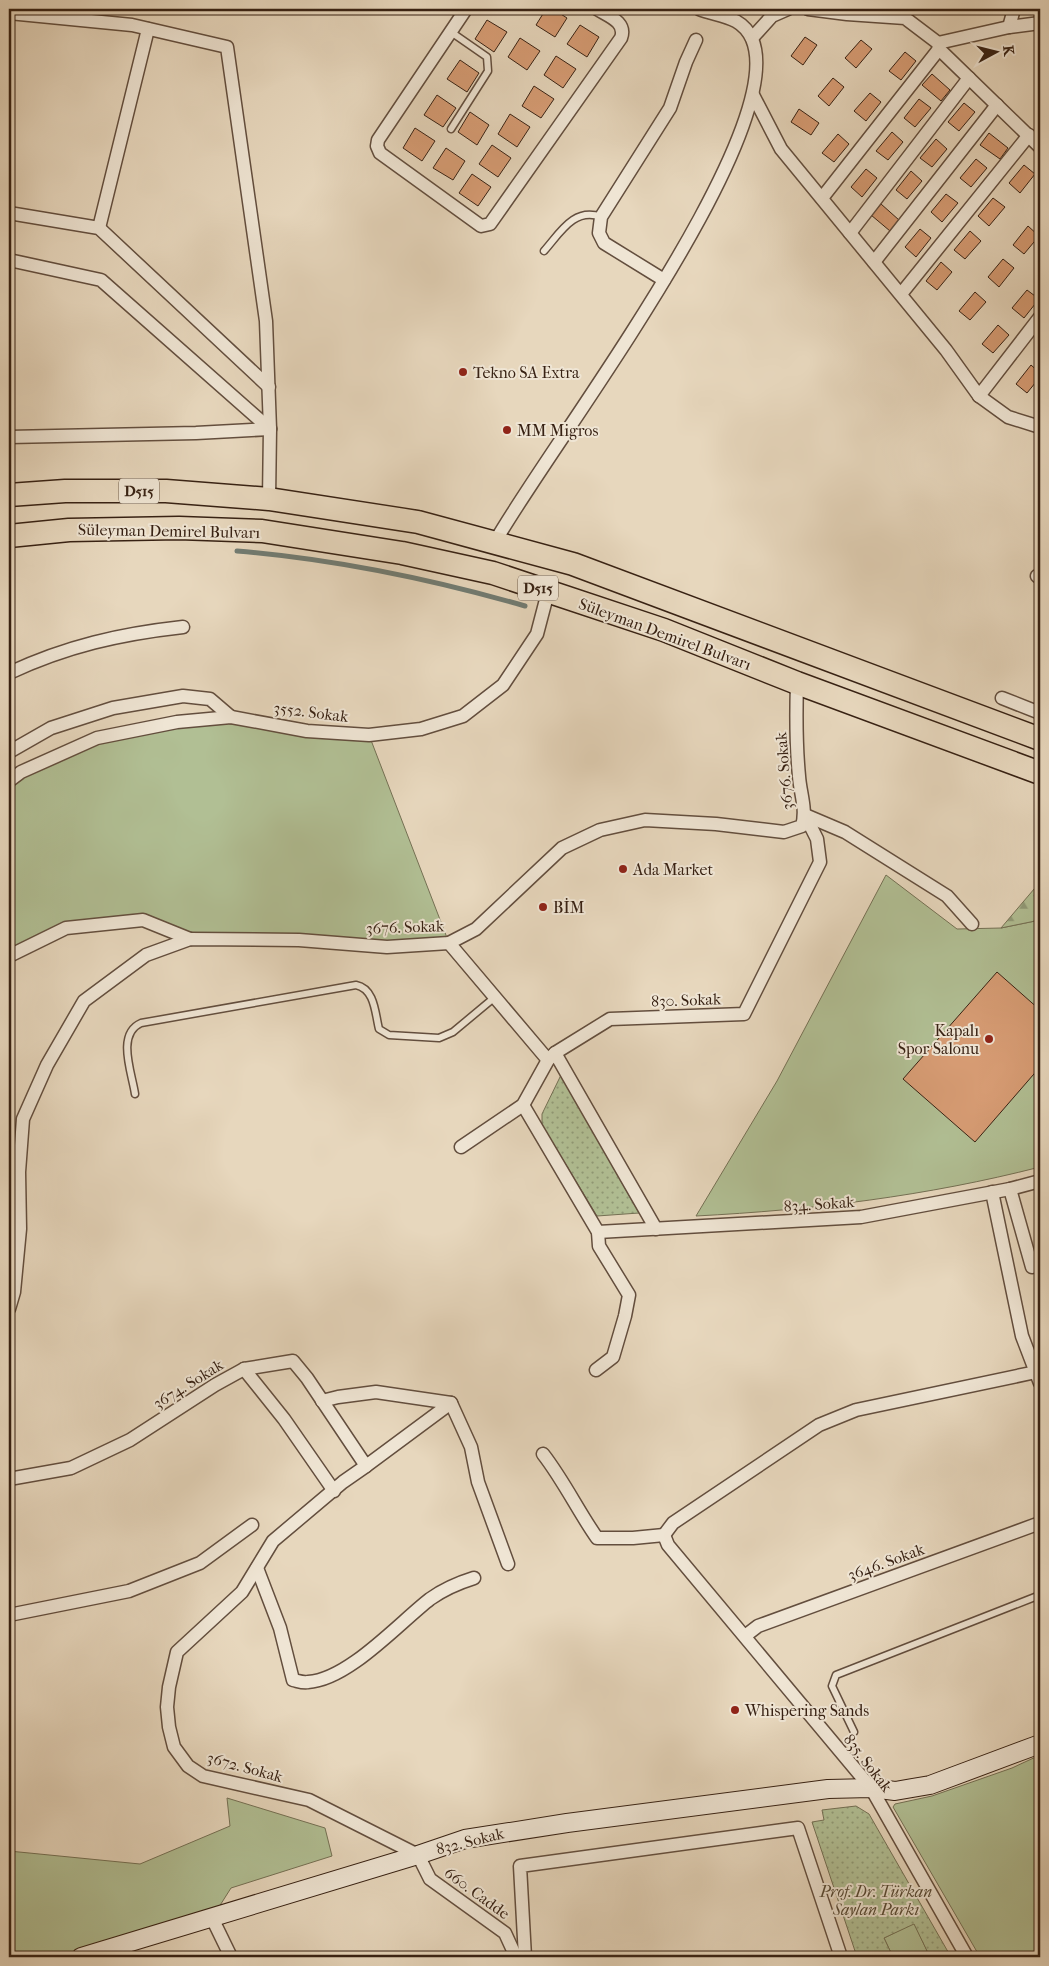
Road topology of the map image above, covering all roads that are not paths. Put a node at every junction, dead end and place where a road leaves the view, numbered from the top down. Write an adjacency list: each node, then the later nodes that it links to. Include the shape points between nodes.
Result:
1 (466, 9): 13 (street)
2 (597, 9): 13 (street, via 621,24 621,38 490,224 485,226 477,226 380,153 377,146)
3 (698, 9): 7 (street, via 714,15)
4 (788, 9): 14 (street, via 772,16)
5 (808, 9): 8 (street)
6 (1014, 9): 11 (street)
7 (727, 12): 14 (street)
8 (864, 12): 16 (street, via 905,18)
9 (9, 13): 12 (street)
10 (1040, 22): 11 (street)
11 (1009, 27): 16 (street)
12 (148, 29): 26 (street); 34 (street, via 227,47 266,321)
13 (451, 32): 20 (lane, via 487,57 489,64 488,71)
14 (752, 38): 18 (street, via 756,55)
15 (696, 40): 25 (street, via 670,108)
16 (938, 46): 17 (street); 23 (street)
17 (970, 78): 19 (street); 27 (street)
18 (754, 95): 23 (street, via 781,149); 31 (street, via 702,216)
19 (997, 105): 21 (street); 30 (street)
20 (451, 129)
21 (1029, 135): 22 (street); 32 (street)
22 (1040, 147)
23 (822, 198): 27 (street)
24 (9, 213): 26 (street)
25 (601, 217): 28 (lane, via 586,214 573,219); 31 (street, via 599,233 604,244)
26 (99, 228): 34 (street)
27 (850, 232): 30 (street)
28 (544, 251)
29 (9, 260): 37 (street, via 101,280)
30 (874, 262): 32 (street)
31 (664, 280): 42 (street)
32 (901, 294): 35 (street)
33 (1040, 317): 35 (street)
34 (269, 387): 37 (street)
35 (979, 396): 36 (street, via 1008,417)
36 (1040, 427)
37 (270, 429): 38 (street); 40 (street)
38 (9, 437)
39 (9, 495): 40 (highway, Süleyman Demirel Bulvarı / D515, via 64,491 166,492)
40 (269, 500): 42 (highway, Süleyman Demirel Bulvarı / D515, via 418,522)
41 (9, 536): 43 (highway, Süleyman Demirel Bulvarı / D515, via 89,529 262,531 402,553 492,573)
42 (495, 542): 50 (highway, Süleyman Demirel Bulvarı / D515, via 572,564)
43 (548, 592): 46 (highway, Süleyman Demirel Bulvarı / D515, via 664,630); 49 (street, 3552. Sokak, via 537,634 503,685 463,716 420,729 368,734 307,731)
44 (183, 627): 45 (street, via 134,632 91,643 47,655)
45 (9, 673)
46 (797, 683): 52 (highway, Süleyman Demirel Bulvarı / D515); 54 (street, 3676. Sokak, via 799,777)
47 (1002, 698): 48 (street)
48 (1040, 713)
49 (231, 717): 51 (street, via 210,699 183,696 113,708 51,728); 53 (street, 3552. Sokak, via 177,722 97,738 21,772)
50 (1040, 740)
51 (9, 752)
52 (1040, 773)
53 (9, 781)
54 (805, 815): 55 (street, via 845,832 947,896); 58 (street, 3676. Sokak, via 802,826 784,832 645,820 600,830 562,848 476,929); 62 (street, 830. Sokak, via 817,839 820,862 744,1014 610,1019)
55 (972, 924)
56 (158, 926): 57 (street); 59 (street); 60 (street, via 143,920 66,928)
57 (190, 940): 58 (street, 3676. Sokak, via 299,940 387,947); 59 (street, 3676. Sokak)
58 (449, 943): 61 (street)
59 (160, 950): 69 (street, 3676. Sokak, via 146,955 84,1001 47,1065 23,1119)
60 (9, 956)
61 (495, 997): 62 (street); 63 (lane, via 453,1032 430,1040 388,1035 379,1029 372,996 367,989 356,985 141,1023 132,1028 127,1037)
62 (552, 1056): 64 (street, 830. Sokak); 70 (street)
63 (135, 1094)
64 (523, 1105): 65 (street, 830. Sokak); 71 (street)
65 (461, 1147)
66 (1040, 1181): 67 (street, 834. Sokak)
67 (1010, 1189): 68 (street, 834. Sokak); 72 (street, via 1032,1267)
68 (992, 1192): 70 (street, 834. Sokak, via 862,1218); 76 (street, via 1022,1336)
69 (14, 1200): 73 (street, 3676. Sokak, via 20,1229 14,1292)
70 (656, 1230): 71 (street, 834. Sokak)
71 (598, 1232): 75 (street, via 599,1246 628,1295 613,1358)
72 (1040, 1265)
73 (9, 1309)
74 (244, 1369): 77 (street, via 293,1362); 81 (street, 3674. Sokak, via 130,1440 71,1468); 82 (street, 3674. Sokak, via 284,1419)
75 (596, 1370)
76 (1038, 1378): 85 (street, via 856,1410 819,1425 673,1523)
77 (322, 1401): 78 (street, via 376,1392); 80 (street)
78 (451, 1403): 80 (street, 3672. Sokak); 86 (street, via 471,1447 478,1482)
79 (543, 1454): 85 (street, via 555,1469 579,1514 598,1538)
80 (366, 1466): 82 (street, 3672. Sokak)
81 (9, 1479)
82 (334, 1491): 87 (street, 3672. Sokak, via 273,1541)
83 (1040, 1523): 91 (street, 3646. Sokak, via 758,1626)
84 (252, 1526): 90 (street, via 200,1563 129,1591)
85 (664, 1535): 91 (street, 835. Sokak, via 668,1545)
86 (508, 1564)
87 (257, 1568): 88 (street, via 280,1628 293,1680 308,1682 338,1673 431,1598 452,1585); 97 (street, 3672. Sokak, via 242,1592 177,1652 171,1668 167,1707 174,1748 188,1766 203,1776 309,1800)
88 (474, 1578)
89 (1040, 1595): 92 (lane, via 836,1675 832,1686)
90 (9, 1615)
91 (745, 1636): 94 (street, 835. Sokak)
92 (854, 1732)
93 (1040, 1744): 95 (street, 832. Sokak, via 930,1785)
94 (871, 1788): 95 (street, 832. Sokak); 96 (street, 835. Sokak); 97 (street, 832. Sokak, via 789,1793 512,1830 465,1839)
95 (894, 1791): 96 (street, via 886,1801)
96 (888, 1818): 104 (street, 835. Sokak)
97 (418, 1855): 98 (street, 832. Sokak); 101 (street, 660. Cadde, via 430,1878 505,1933)
98 (212, 1918): 99 (street, 832. Sokak); 100 (street)
99 (81, 1957)
100 (231, 1957)
101 (516, 1957)
102 (525, 1957): 103 (street, via 520,1866 798,1828)
103 (841, 1957)
104 (966, 1957)

